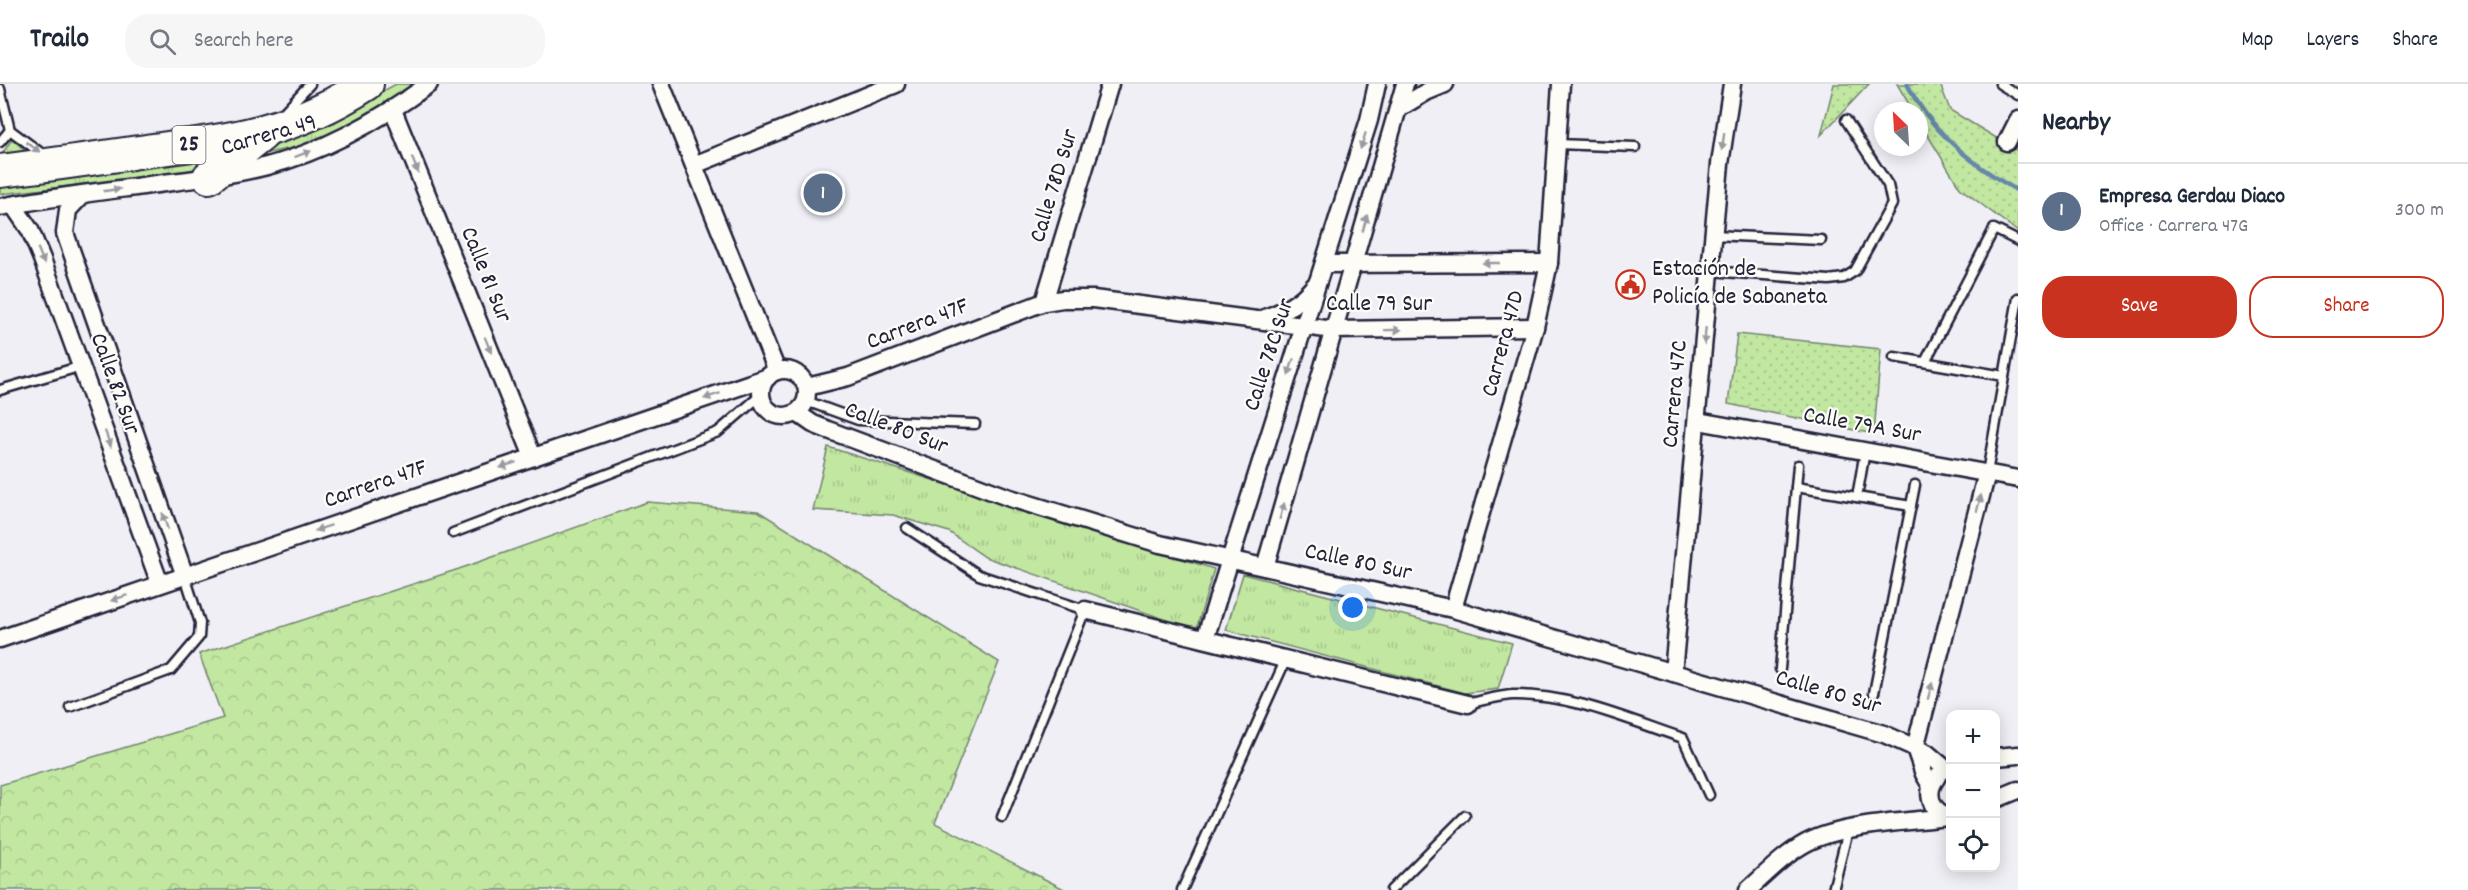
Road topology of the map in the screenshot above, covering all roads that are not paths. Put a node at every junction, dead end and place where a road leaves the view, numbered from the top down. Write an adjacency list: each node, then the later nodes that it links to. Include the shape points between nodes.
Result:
1 (8, 84): 14 (lane)
2 (310, 84): 21 (lane)
3 (367, 84): 21 (highway, 25, via 315,114)
4 (429, 84): 17 (street, Carrera 49)
5 (661, 84): 27 (street)
6 (896, 84): 27 (street)
7 (1110, 84): 41 (street, Calle 78D Sur)
8 (1377, 84): 36 (street, Calle 78C Sur, one-way to 36)
9 (1405, 84): 16 (street)
10 (1445, 84): 16 (street)
11 (1561, 84): 24 (street, Carrera 47D)
12 (1731, 84): 32 (street, Carrera 47C, one-way to 32)
13 (2000, 84): 15 (lane)
14 (0, 89): 20 (lane)
15 (2018, 95)
16 (1398, 109): 37 (street, one-way to 16)
17 (393, 110): 29 (street, Carrera 49, one-way to 17, via 268,166 308,153); 57 (street, Calle 81 Sur, one-way to 57)
18 (1846, 120): 38 (lane, via 1888,185 1892,204 1855,271 1845,278 1829,280)
19 (2018, 120): 23 (street)
20 (10, 130): 22 (lane); 26 (lane, one-way to 26)
21 (266, 131): 26 (highway, 25); 29 (highway)
22 (0, 142)
23 (2007, 142)
24 (1557, 144): 25 (lane); 35 (street, Carrera 47D)
25 (1635, 147)
26 (56, 164): 28 (highway, 25)
27 (694, 165): 49 (street)
28 (0, 171)
29 (209, 177): 30 (street, Carrera 49, one-way to 29)
30 (82, 195): 31 (street, Carrera 49); 69 (street, Calle 82 Sur, one-way to 30, via 65,233 68,210)
31 (6, 206): 48 (street, Calle 82 Sur, one-way to 48, via 30,231)
32 (1713, 235): 33 (lane); 38 (street, Carrera 47C)
33 (1821, 240)
34 (2018, 241): 47 (lane, via 1994,229)
35 (1549, 263): 37 (street, Calle 79 Sur, one-way to 37); 44 (street, Carrera 47D)
36 (1324, 264): 37 (street, Calle 79 Sur); 39 (street, Calle 78C Sur)
37 (1354, 264): 45 (street)
38 (1710, 271): 54 (street, Carrera 47C, one-way to 54)
39 (1318, 282): 42 (street, via 1303,300 1284,312); 43 (street, Calle 78C Sur)
40 (2018, 298): 50 (lane)
41 (1044, 302): 42 (street, Calle 79 Sur, via 1093,299); 53 (street, Carrera 47F, via 848,377)
42 (1257, 320): 43 (street, Calle 79 Sur)
43 (1304, 327): 45 (street, Calle 79 Sur); 67 (street, Calle 78C Sur, one-way to 67)
44 (1535, 327): 45 (street, Calle 79 Sur, one-way to 44); 71 (street, Carrera 47D)
45 (1334, 330): 68 (street, one-way to 45)
46 (1893, 357): 47 (lane)
47 (1925, 362): 50 (lane)
48 (82, 366): 51 (lane); 70 (street, Calle 82 Sur, one-way to 70)
49 (772, 374): 52 (street, via 763,383); 53 (street, via 785,370 799,375); 57 (street, Carrera 47F, one-way to 57)
50 (2004, 376): 59 (lane)
51 (0, 390)
52 (761, 395): 53 (street, via 764,404 782,416); 66 (lane, via 718,432)
53 (803, 400): 55 (lane, via 858,420); 67 (street, Calle 80 Sur, via 813,424 1010,498 1160,544)
54 (1698, 421): 56 (street, Calle 79A Sur); 77 (street, Carrera 47C)
55 (975, 424)
56 (1865, 451): 59 (street, Calle 79A Sur); 63 (lane)
57 (533, 457): 69 (street, Carrera 47F, one-way to 69)
58 (1798, 465): 62 (lane)
59 (1987, 473): 60 (street, Calle 79A Sur); 81 (street, one-way to 59)
60 (2018, 479)
61 (1915, 485): 64 (lane)
62 (1796, 487): 63 (lane); 76 (lane)
63 (1857, 497): 64 (lane)
64 (1911, 506): 78 (lane)
65 (907, 528): 72 (lane, via 979,574)
66 (453, 533)
67 (1230, 559): 68 (street, Calle 80 Sur); 74 (street, Calle 78C Sur)
68 (1265, 567): 71 (street, Calle 80 Sur)
69 (185, 576): 70 (street, Carrera 47F); 80 (lane, via 200,622 199,637 171,670)
70 (160, 584): 73 (street, Carrera 47F, one-way to 73)
71 (1453, 609): 77 (street, Calle 80 Sur)
72 (1085, 610): 74 (street); 92 (lane)
73 (0, 639)
74 (1205, 639): 75 (street)
75 (1286, 659): 79 (street); 96 (lane)
76 (1780, 669)
77 (1673, 673): 81 (street, Calle 80 Sur, via 1884,734)
78 (1874, 693)
79 (1468, 704): 88 (lane, via 1514,695 1555,699 1683,738)
80 (70, 707)
81 (1915, 748): 84 (street, Calle 80 Sur); 87 (street)
82 (2018, 755): 83 (street)
83 (2000, 757)
84 (1946, 768)
85 (1946, 772): 87 (street, via 1934,779)
86 (2018, 790): 89 (street)
87 (1931, 794): 90 (street, via 1935,808); 94 (street)
88 (1709, 795)
89 (2000, 797)
90 (1946, 815)
91 (1465, 816): 97 (lane)
92 (1002, 817)
93 (1946, 817): 94 (street)
94 (1897, 823): 95 (street)
95 (1848, 830): 98 (street, via 1799,847); 99 (lane)
96 (1182, 890)
97 (1391, 890)
98 (1748, 890)
99 (1833, 890)

